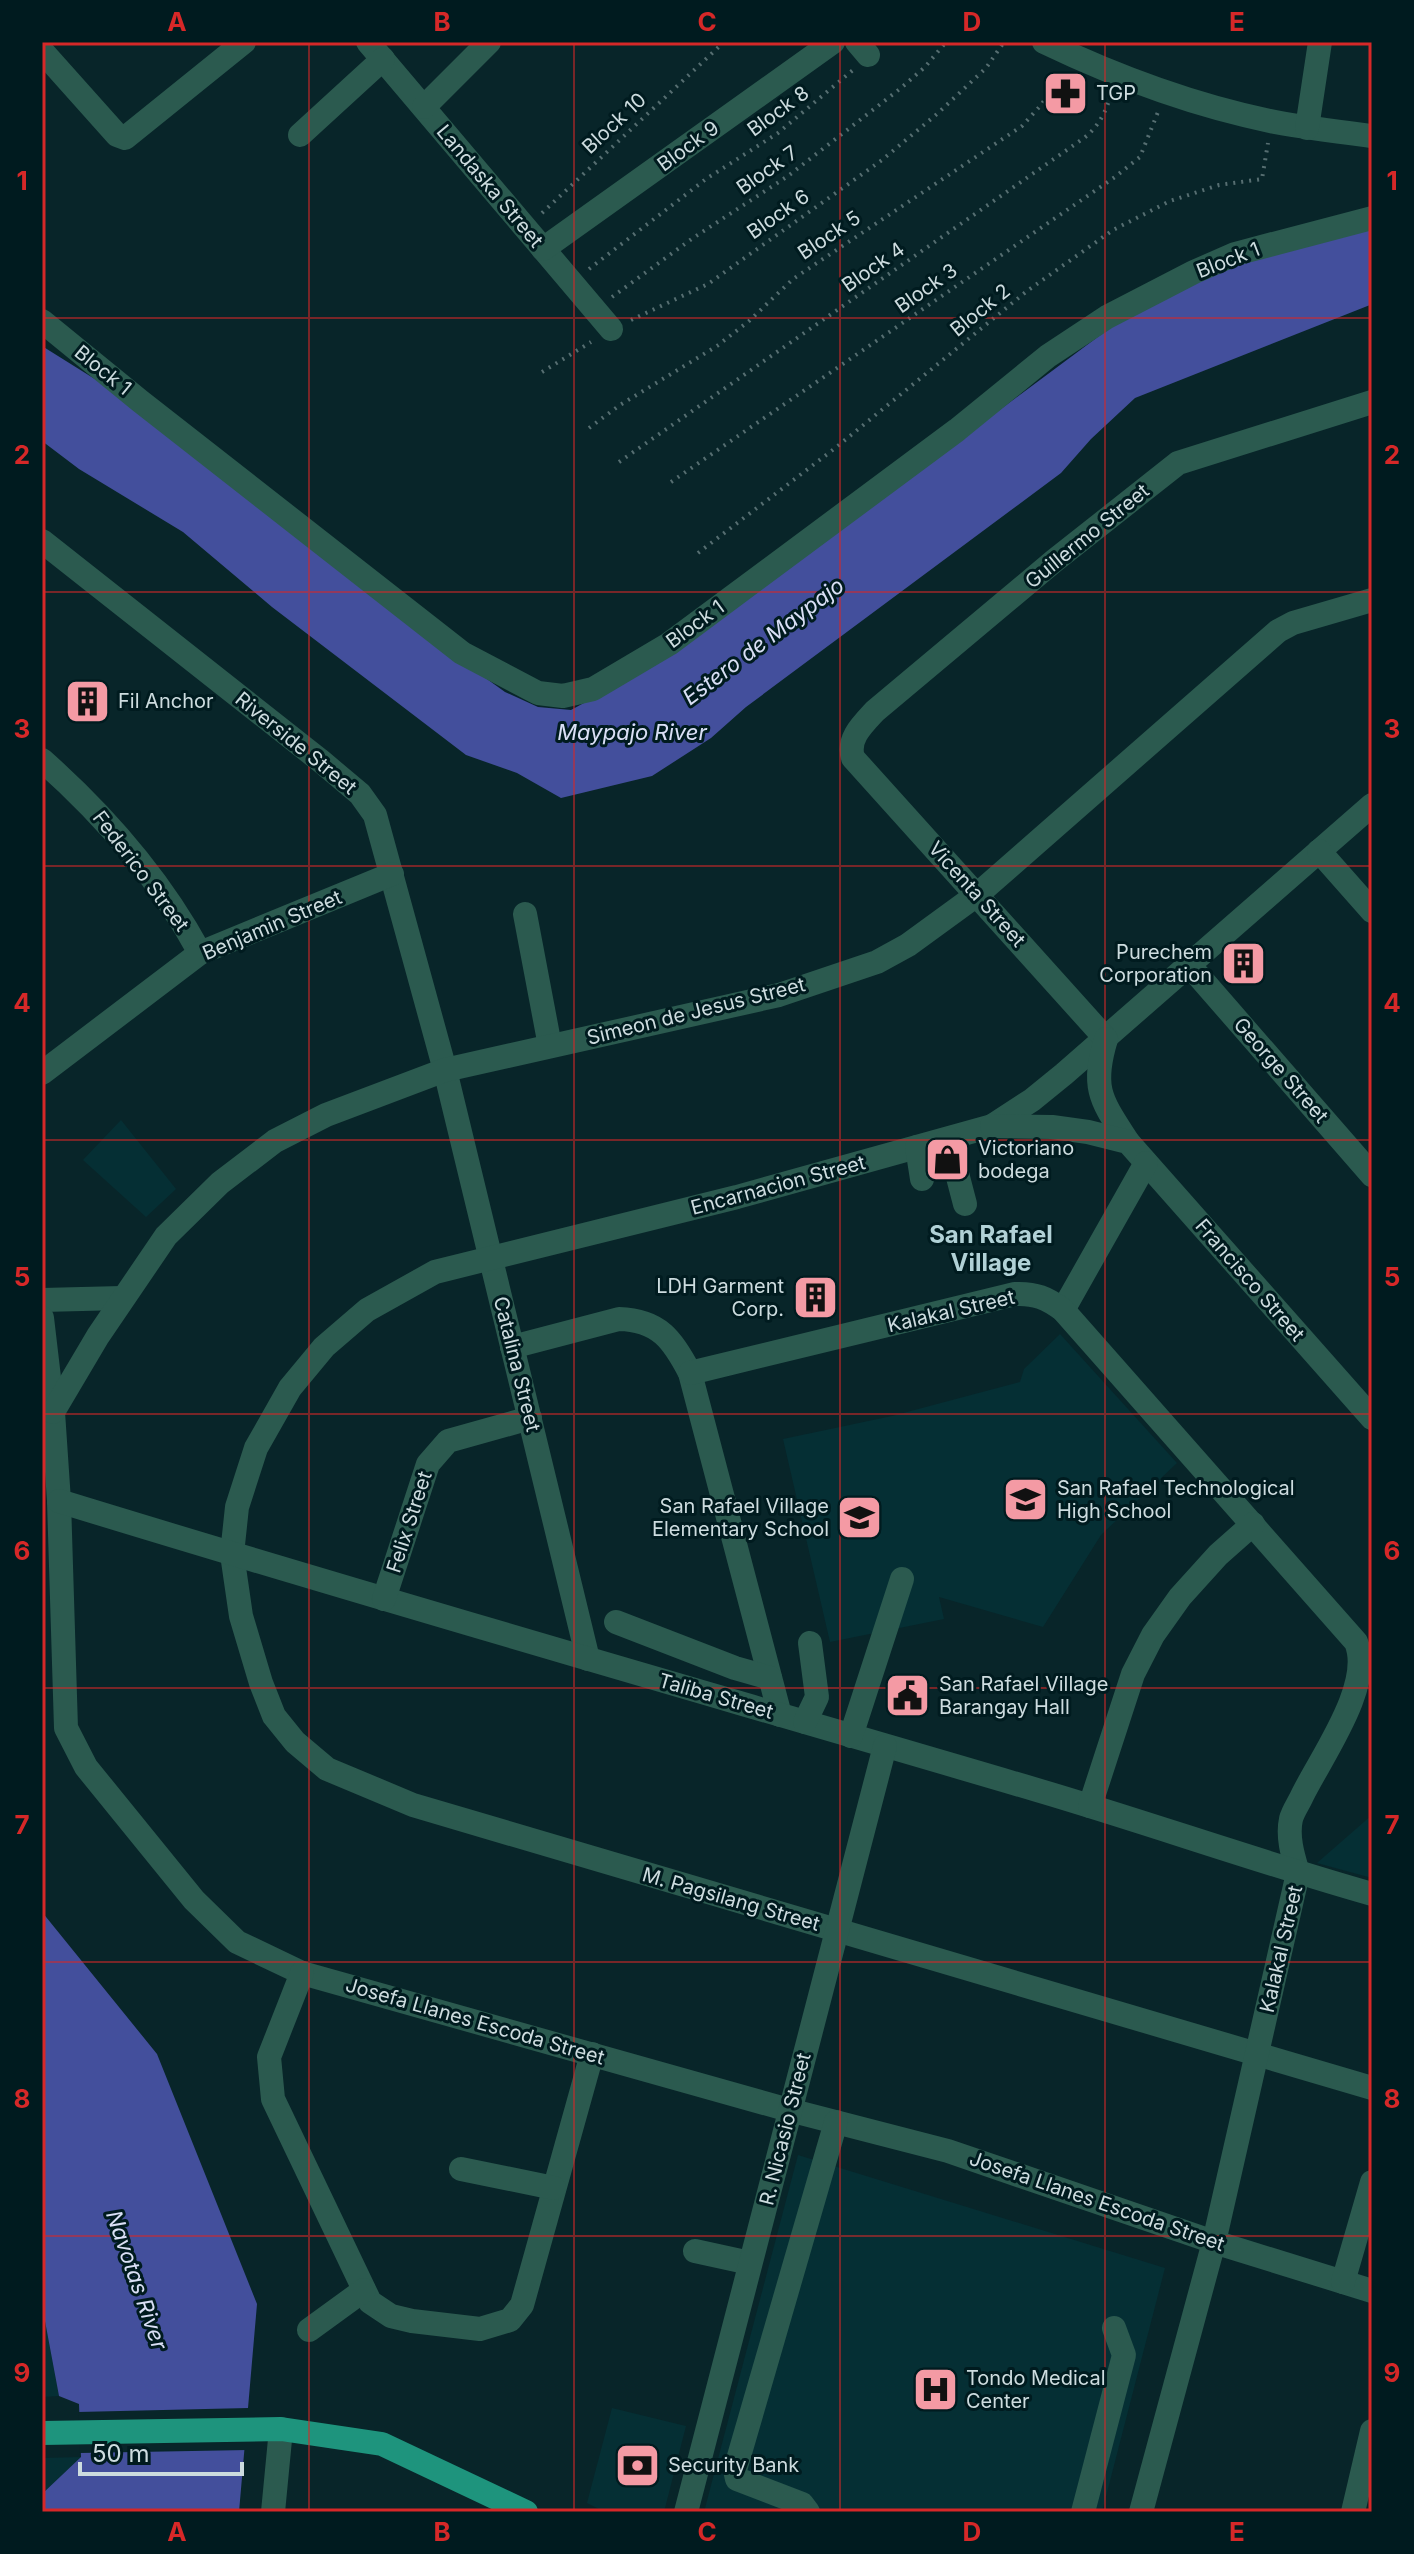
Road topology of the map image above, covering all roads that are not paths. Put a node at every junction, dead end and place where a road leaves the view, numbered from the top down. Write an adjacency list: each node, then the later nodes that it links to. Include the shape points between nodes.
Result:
1 (244, 42): 7 (street, via 125,138)
2 (489, 42): 8 (street)
3 (833, 42): 13 (street, Block 9)
4 (1044, 42): 9 (street, via 1197,102)
5 (1320, 42): 9 (street)
6 (376, 50): 8 (street, Landaska Street); 10 (street)
7 (42, 51)
8 (424, 107): 13 (street, Landaska Street)
9 (1307, 128): 11 (street)
10 (300, 135)
11 (1372, 136)
12 (1372, 218): 14 (street, Block 1, via 1235,254 1107,317 1048,356 669,644 593,689 563,696 538,693 462,653)
13 (543, 249): 15 (street, Landaska Street)
14 (42, 321)
15 (611, 329)
16 (1372, 402): 19 (street, Guillermo Street, via 1178,463 875,711)
17 (42, 541): 23 (street, Riverside Street, via 360,794 375,815)
18 (1372, 600): 24 (street, Simeon de Jesus Street, via 1278,631)
19 (850, 749): 24 (street, Vicenta Street)
20 (42, 760): 27 (street, Federico Street, via 130,849)
21 (1372, 805): 22 (street, Encarnacion Street)
22 (1319, 851): 25 (street); 28 (street, Encarnacion Street)
23 (392, 874): 27 (street, Benjamin Street); 31 (street, Riverside Street)
24 (978, 894): 29 (street, Vicenta Street); 30 (street, Simeon de Jesus Street, via 877,962 779,995)
25 (1372, 911)
26 (525, 914): 30 (street)
27 (200, 953): 32 (street, Benjamin Street)
28 (1190, 966): 29 (street, Encarnacion Street); 38 (street, George Street)
29 (1106, 1039): 33 (street, Encarnacion Street); 35 (street, Francisco Street, via 1097,1077)
30 (550, 1046): 31 (street, Simeon de Jesus Street)
31 (445, 1070): 41 (street, Catalina Street); 42 (street, Simeon de Jesus Street, via 326,1115 275,1141 220,1183 166,1236)
32 (42, 1073)
33 (992, 1126): 34 (street, Encarnacion Street); 35 (street, via 1052,1127)
34 (948, 1139): 36 (street, Encarnacion Street); 40 (street)
35 (1128, 1142): 37 (street, Francisco Street)
36 (917, 1147): 39 (street); 41 (street, Encarnacion Street)
37 (1146, 1163): 44 (street); 48 (street, Francisco Street)
38 (1372, 1175)
39 (922, 1179)
40 (965, 1204)
41 (491, 1258): 46 (street, Catalina Street); 53 (street, Encarnacion Street, via 435,1272 367,1310 324,1347 290,1388 256,1448 237,1507)
42 (122, 1298): 43 (street); 49 (street, Simeon de Jesus Street)
43 (42, 1300)
44 (1063, 1310): 47 (street, Kalakal Street, via 1048,1299 1015,1294); 52 (street, Kalakal Street)
45 (42, 1318): 49 (street, Josefa Llanes Escoda Street)
46 (512, 1347): 47 (street, via 635,1319 665,1334); 50 (street, Catalina Street)
47 (690, 1373): 60 (street)
48 (1371, 1410)
49 (53, 1412): 51 (street, Josefa Llanes Escoda Street)
50 (530, 1418): 55 (street, Felix Street, via 448,1441 428,1464); 59 (street, Catalina Street)
51 (59, 1501): 53 (street, Taliba Street); 69 (street, Josefa Llanes Escoda Street, via 66,1728 86,1767 194,1900 237,1942)
52 (1253, 1524): 58 (street, Kalakal Street); 65 (street, via 1180,1597 1153,1635 1133,1674)
53 (232, 1554): 55 (street, Taliba Street); 68 (street, M. Pagsilang Street, via 241,1616 274,1716 327,1769 413,1805)
54 (902, 1579): 63 (street)
55 (384, 1599): 59 (street, Taliba Street)
56 (616, 1622): 60 (street)
57 (810, 1643): 62 (street, via 817,1697)
58 (1366, 1648): 66 (street, Kalakal Street, via 1348,1707 1291,1819 1290,1846)
59 (588, 1659): 61 (street, Taliba Street)
60 (770, 1678): 61 (street)
61 (780, 1715): 62 (street, Taliba Street)
62 (805, 1722): 63 (street, Taliba Street)
63 (851, 1736): 64 (street, Taliba Street)
64 (885, 1746): 65 (street, Taliba Street); 68 (street, R. Nicasio Street)
65 (1090, 1806): 66 (street, Taliba Street)
66 (1298, 1873): 67 (street, Taliba Street); 71 (street, Kalakal Street)
67 (1372, 1894)
68 (836, 1930): 71 (street, M. Pagsilang Street); 73 (street, R. Nicasio Street)
69 (302, 1973): 70 (street, Josefa Llanes Escoda Street); 82 (street, via 269,2057 273,2099)
70 (592, 2054): 73 (street, Josefa Llanes Escoda Street); 77 (street)
71 (1257, 2054): 72 (street, M. Pagsilang Street); 78 (street, Kalakal Street)
72 (1372, 2088)
73 (789, 2110): 74 (street, Josefa Llanes Escoda Street); 80 (street, R. Nicasio Street)
74 (836, 2122): 78 (street, Josefa Llanes Escoda Street, via 948,2151); 93 (street, via 735,2470 737,2479 802,2504)
75 (461, 2169): 77 (street)
76 (1372, 2182): 81 (street)
77 (554, 2188): 82 (street, via 522,2305 510,2320 480,2329 412,2321 391,2316 370,2302)
78 (1214, 2242): 81 (street, Josefa Llanes Escoda Street); 95 (street, Kalakal Street)
79 (695, 2251): 80 (street)
80 (750, 2263): 92 (street, R. Nicasio Street)
81 (1343, 2282): 83 (street, Josefa Llanes Escoda Street)
82 (364, 2290): 85 (street)
83 (1372, 2291)
84 (1114, 2328): 94 (street, via 1124,2355)
85 (309, 2330)
86 (281, 2429): 88 (main road); 90 (street); 91 (main road, via 382,2444)
87 (1372, 2431): 89 (street)
88 (42, 2433)
89 (1365, 2488): 96 (street)
90 (273, 2512)
91 (526, 2512)
92 (686, 2512)
93 (808, 2512)
94 (1083, 2512)
95 (1141, 2512)
96 (1353, 2512)

